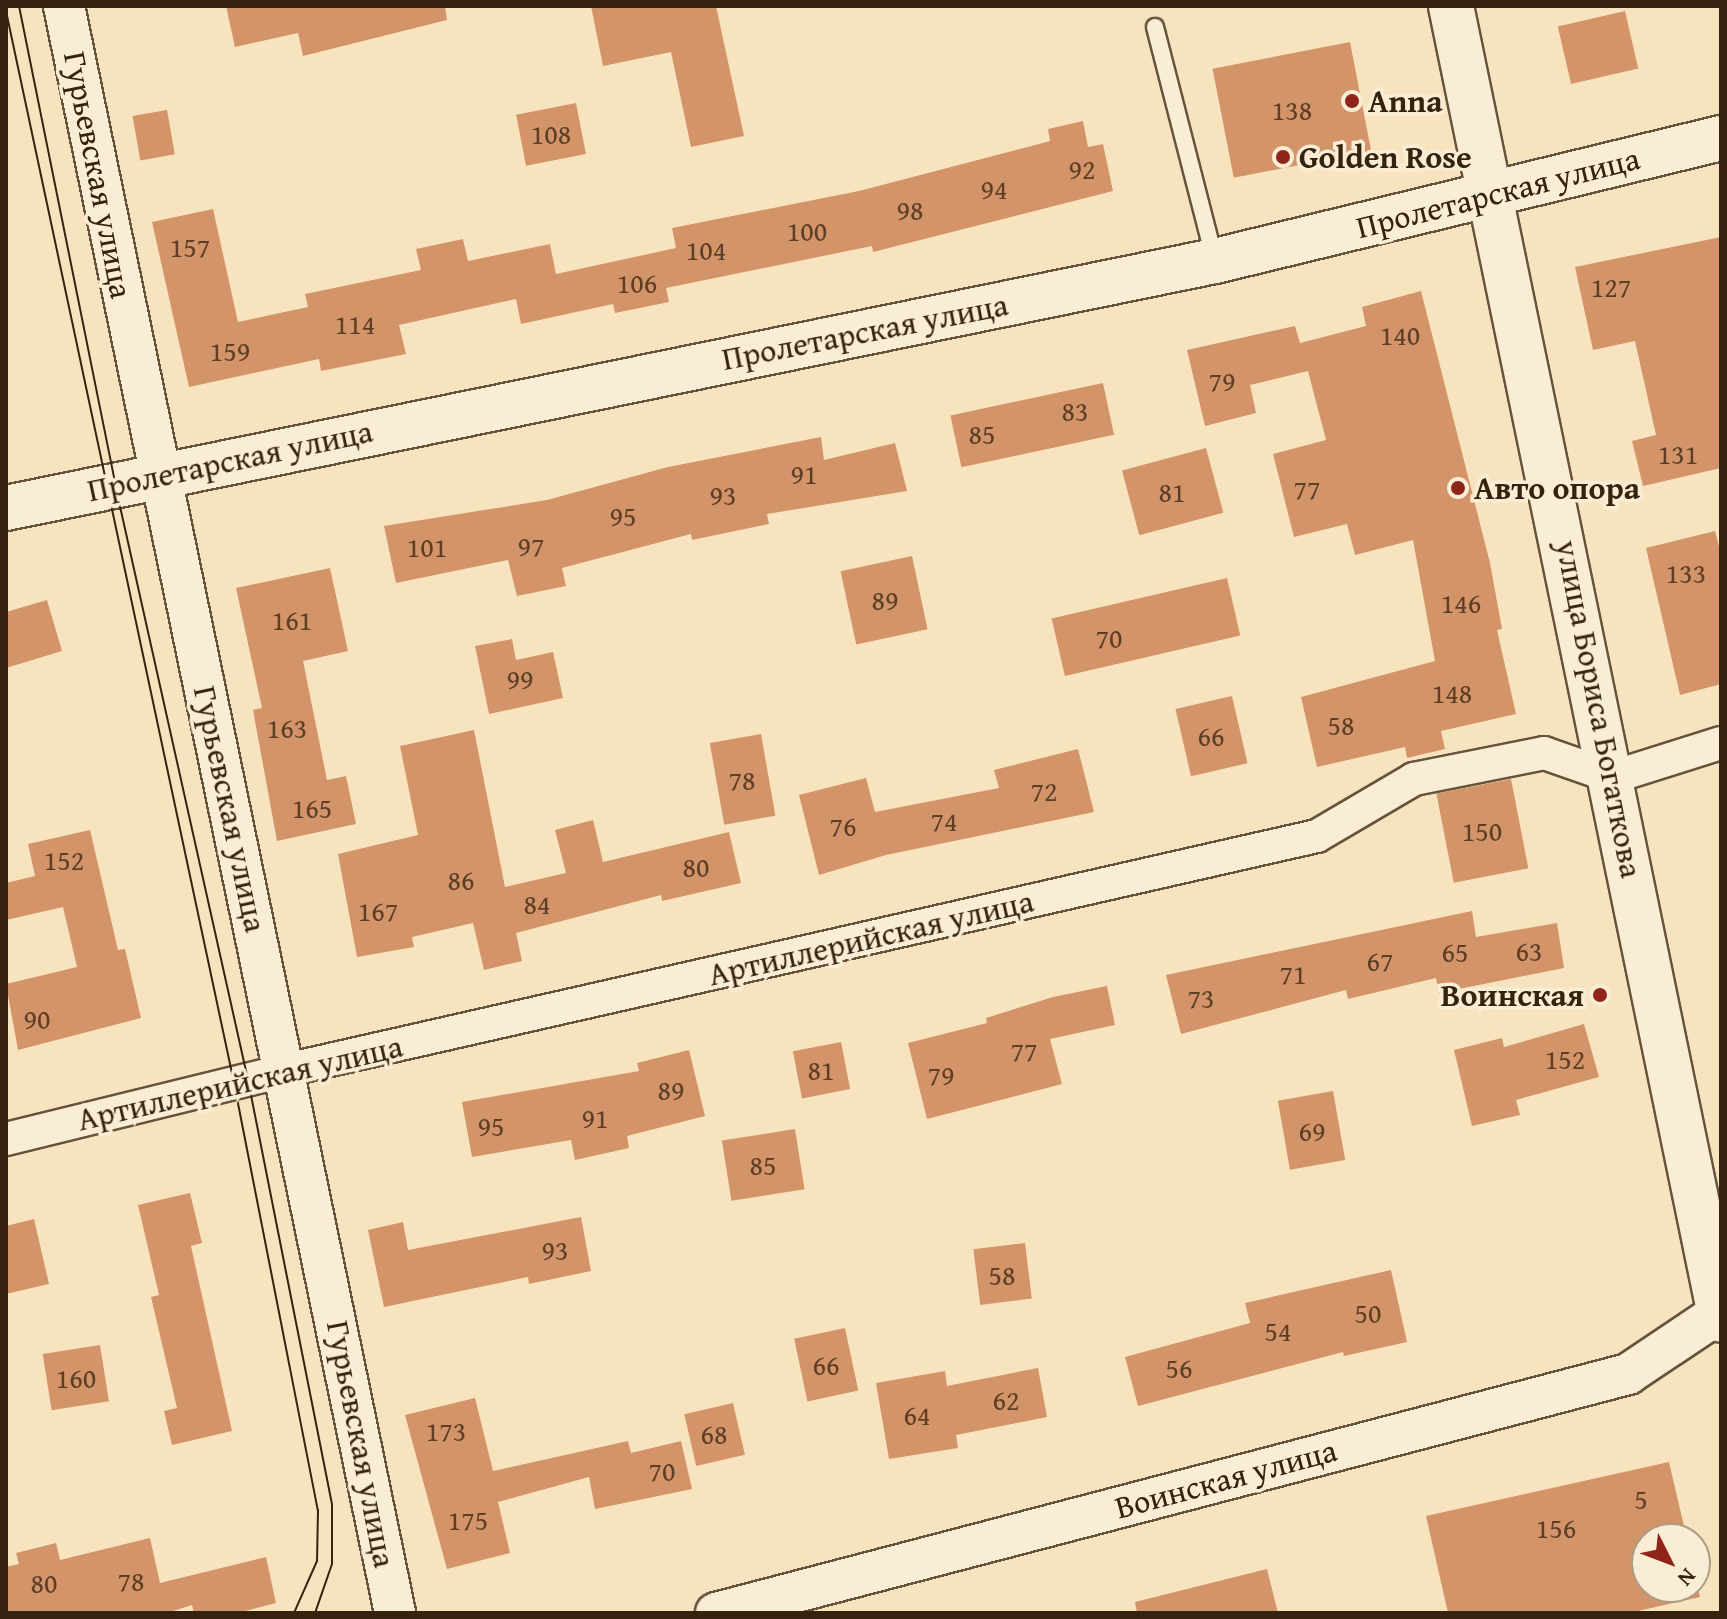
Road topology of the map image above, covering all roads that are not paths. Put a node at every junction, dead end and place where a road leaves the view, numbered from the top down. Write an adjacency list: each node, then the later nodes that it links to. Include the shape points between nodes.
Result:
1 (64, 6): 7 (street, Гурьевская улица)
2 (1451, 6): 5 (main road, улица Бориса Богаткова)
3 (1155, 27): 6 (lane)
4 (1721, 138): 5 (main road, Пролетарская улица)
5 (1494, 196): 6 (main road, Пролетарская улица); 10 (main road, улица Бориса Богаткова)
6 (1215, 261): 7 (main road, Пролетарская улица)
7 (158, 474): 8 (main road, Пролетарская улица); 11 (street, Гурьевская улица)
8 (6, 508)
9 (1721, 743): 10 (street)
10 (1613, 777): 11 (street, Артиллерийская улица, via 1544,753 1414,779 1317,836); 13 (main road, улица Бориса Богаткова)
11 (286, 1070): 12 (street, Артиллерийская улица); 14 (street, Гурьевская улица)
12 (6, 1139)
13 (1720, 1315): 15 (street, Воинская улица, via 1628,1374)
14 (395, 1613)
15 (716, 1613)

